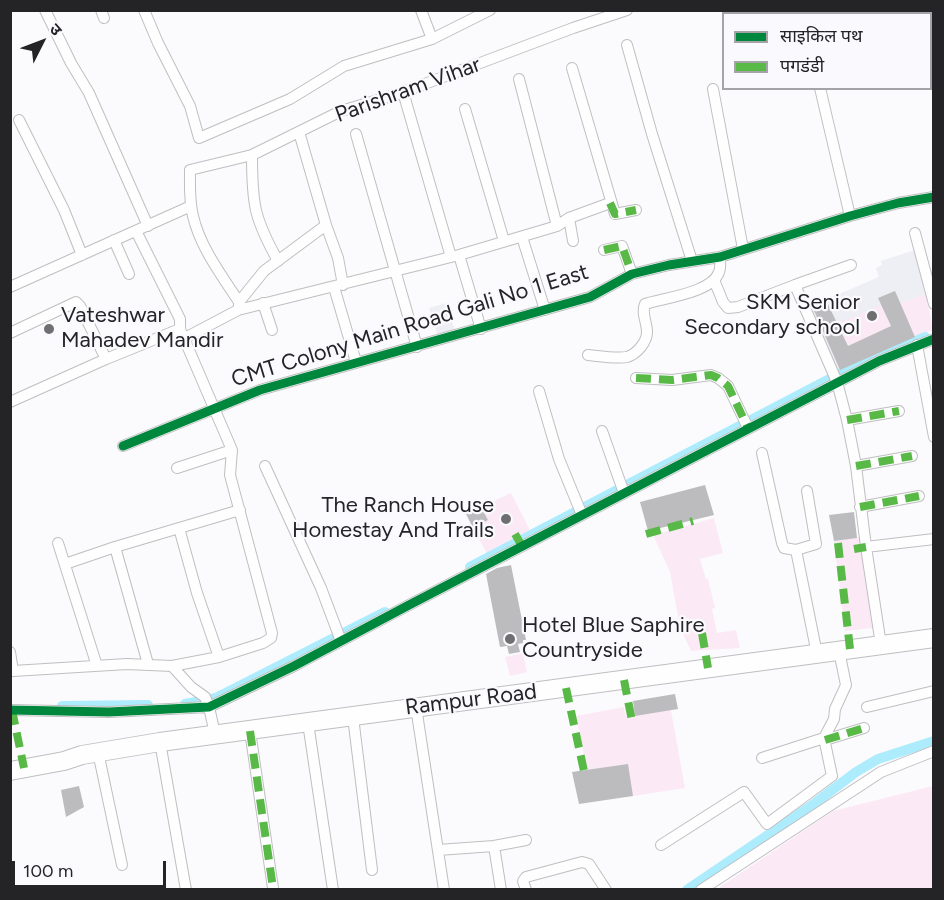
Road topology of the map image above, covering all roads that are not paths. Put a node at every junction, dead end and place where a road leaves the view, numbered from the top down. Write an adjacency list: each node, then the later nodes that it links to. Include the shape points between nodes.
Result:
1 (45, 10): 25 (street, via 89,93)
2 (144, 10): 6 (street, via 190,106 199,138 290,99 344,66)
3 (421, 10): 6 (street)
4 (490, 10): 6 (street)
5 (627, 10): 12 (street, Parishram Vihar)
6 (432, 39)
7 (627, 45): 39 (street)
8 (572, 68): 19 (street)
9 (519, 79): 26 (street)
10 (713, 90): 33 (street)
11 (820, 90): 22 (street)
12 (404, 92): 15 (street, Parishram Vihar, via 341,111); 36 (street)
13 (465, 109): 31 (street)
14 (19, 120): 35 (street)
15 (299, 132): 17 (street, Parishram Vihar); 24 (street)
16 (356, 134): 41 (street)
17 (252, 156): 20 (street, Parishram Vihar, via 190,170); 38 (street, via 251,184 257,220)
18 (933, 198): 22 (street, CMT Colony Main Road Gali No 1 East)
19 (610, 203): 21 (street, via 615,214); 23 (street)
20 (191, 206): 25 (street); 50 (street, via 201,237)
21 (636, 210)
22 (850, 216): 33 (street, CMT Colony Main Road Gali No 1 East)
23 (569, 218): 26 (street); 32 (street)
24 (326, 225): 38 (street); 47 (street, via 338,258)
25 (148, 226): 27 (street)
26 (557, 226): 29 (street)
27 (136, 231): 30 (street); 55 (street, via 180,319)
28 (915, 233): 49 (street)
29 (522, 237): 31 (street); 51 (street)
30 (114, 240): 35 (street); 42 (street)
31 (504, 241): 36 (street)
32 (573, 241)
33 (743, 249): 37 (street, CMT Colony Main Road Gali No 1 East)
34 (604, 250): 43 (street, via 622,246)
35 (82, 255): 45 (street)
36 (454, 256): 41 (street); 52 (street)
37 (720, 257): 39 (street, CMT Colony Main Road Gali No 1 East); 44 (street)
38 (278, 261): 50 (street, via 264,271)
39 (692, 261): 43 (street, CMT Colony Main Road Gali No 1 East)
40 (851, 265): 46 (street)
41 (396, 271): 47 (street); 58 (street)
42 (129, 274)
43 (632, 274): 51 (street, CMT Colony Main Road Gali No 1 East, via 590,297)
44 (714, 280): 46 (street, via 728,308); 59 (street, via 683,295 645,304 646,340 627,357)
45 (12, 283)
46 (795, 285): 63 (street)
47 (338, 286): 48 (street); 61 (street)
48 (263, 303): 50 (street); 53 (street)
49 (933, 304)
50 (239, 306): 55 (street)
51 (545, 310): 52 (street, CMT Colony Main Road Gali No 1 East)
52 (481, 329): 58 (street, CMT Colony Main Road Gali No 1 East)
53 (272, 330)
54 (10, 333): 60 (street, via 76,302)
55 (182, 333): 60 (street); 66 (street)
56 (933, 339): 57 (street)
57 (917, 345): 63 (street); 71 (street)
58 (417, 346): 61 (street, CMT Colony Main Road Gali No 1 East)
59 (588, 356)
60 (106, 359): 65 (street)
61 (356, 362): 66 (street, CMT Colony Main Road Gali No 1 East)
62 (636, 378): 69 (street, via 672,380 711,375 728,386)
63 (836, 378): 68 (street); 69 (street)
64 (539, 391): 84 (street)
65 (10, 402)
66 (215, 407): 72 (street, CMT Colony Main Road Gali No 1 East); 73 (street)
67 (899, 411): 68 (street)
68 (847, 420): 77 (street)
69 (747, 425): 79 (street)
70 (602, 431): 79 (street)
71 (933, 437)
72 (123, 446)
73 (232, 450): 78 (street); 83 (street, via 230,475)
74 (762, 453): 90 (street, via 782,543 784,548)
75 (912, 456): 77 (street)
76 (265, 466): 92 (street)
77 (856, 466): 82 (street)
78 (177, 468)
79 (623, 490): 84 (street)
80 (807, 491): 90 (street, via 816,544)
81 (919, 496): 82 (street)
82 (860, 507): 89 (street)
83 (240, 510): 85 (street); 98 (street, via 272,633 263,643)
84 (580, 512): 92 (street)
85 (179, 528): 88 (street); 98 (street)
86 (933, 539): 89 (street)
87 (58, 543): 91 (street)
88 (115, 547): 91 (street); 99 (street)
89 (866, 547): 94 (street)
90 (796, 550): 97 (street)
91 (65, 564): 100 (street)
92 (339, 637): 103 (street, via 234,696)
93 (933, 638): 94 (main road, Rampur Road)
94 (881, 645): 95 (main road, Rampur Road)
95 (839, 651): 97 (main road, Rampur Road); 112 (street, via 846,685)
96 (10, 652): 100 (street, via 13,671)
97 (817, 654): 104 (main road, Rampur Road)
98 (219, 657): 101 (street)
99 (148, 664): 100 (street); 101 (street)
100 (97, 666)
101 (172, 666): 103 (street)
102 (933, 691): 105 (street)
103 (207, 703): 106 (street, via 109,712); 111 (street)
104 (416, 707): 107 (main road, Rampur Road); 122 (street)
105 (867, 707)
106 (10, 710)
107 (353, 717): 108 (main road, Rampur Road); 124 (street)
108 (308, 723): 110 (main road, Rampur Road); 127 (street)
109 (864, 728): 112 (street)
110 (250, 731): 111 (main road, Rampur Road); 125 (street)
111 (215, 734): 113 (main road, Rampur Road)
112 (824, 739): 116 (street); 120 (street, via 832,776 767,824 744,792)
113 (160, 742): 115 (main road, Rampur Road); 126 (street)
114 (933, 751): 132 (street, via 881,772)
115 (90, 753): 117 (main road, via 67,752); 118 (main road, Rampur Road); 123 (street)
116 (762, 758)
117 (10, 762)
118 (10, 771)
119 (526, 840): 121 (street)
120 (661, 845)
121 (494, 846): 122 (street); 129 (street)
122 (438, 850): 128 (street)
123 (122, 865)
124 (372, 870)
125 (273, 888)
126 (186, 890)
127 (333, 890)
128 (444, 890)
129 (501, 890)
130 (526, 890): 131 (street, via 526,877 582,862 589,864)
131 (606, 890)
132 (701, 890)

